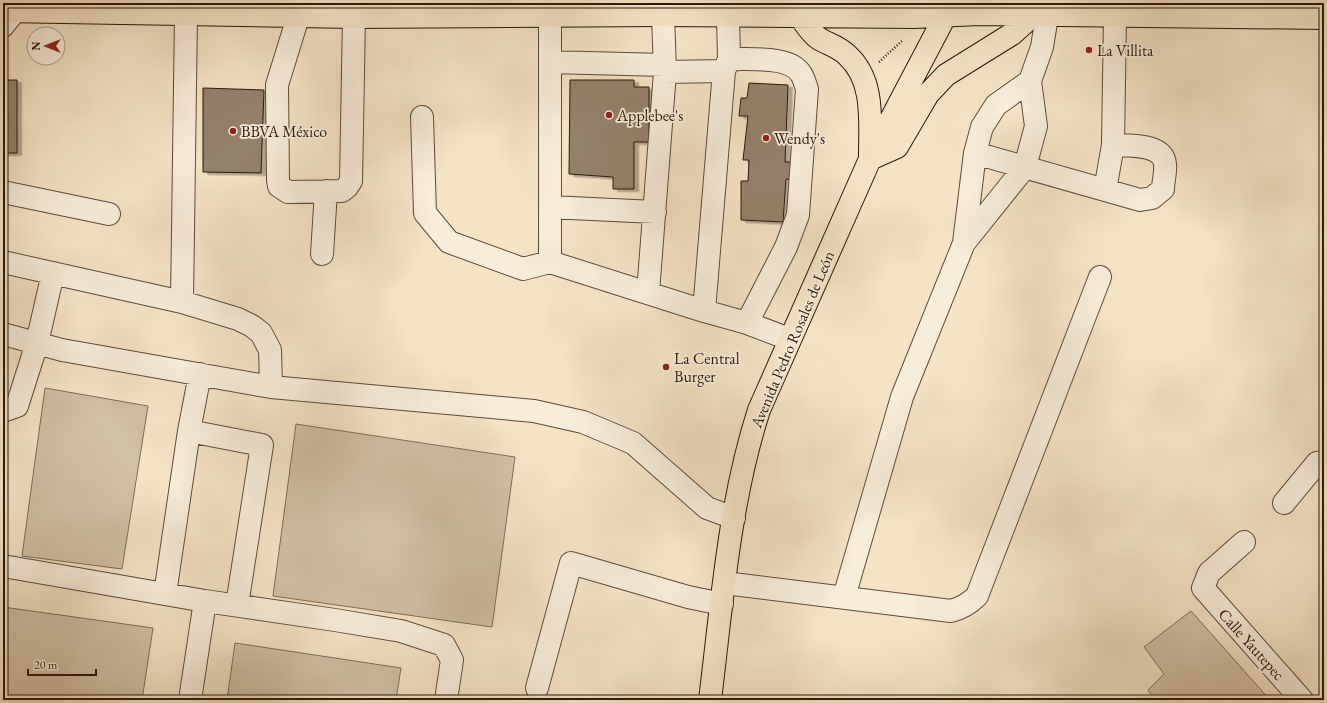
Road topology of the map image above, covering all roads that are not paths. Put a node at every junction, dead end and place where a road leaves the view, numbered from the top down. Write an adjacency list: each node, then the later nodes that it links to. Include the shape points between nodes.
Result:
1 (219, 3): 4 (main road)
2 (949, 9): 6 (main road); 12 (main road); 22 (main road, Avenida Pedro Rosales de León)
3 (320, 10): 10 (main road); 11 (main road)
4 (186, 15): 7 (main road); 10 (main road); 37 (street)
5 (663, 15): 8 (main road); 9 (main road); 17 (street)
6 (1040, 15): 13 (main road); 18 (street, via 1042,47); 22 (main road, via 946,74 928,94 897,147)
7 (7, 16)
8 (550, 16): 11 (main road); 15 (street)
9 (728, 16): 12 (main road); 16 (street)
10 (298, 17): 25 (street, via 277,85 278,180 279,186 288,192)
11 (354, 17): 25 (street, via 351,181 342,191)
12 (800, 17): 22 (main road, via 817,37 848,55 861,72 868,94)
13 (1115, 17): 14 (main road); 20 (street)
14 (1324, 18)
15 (550, 62): 17 (street); 27 (street)
16 (727, 65): 17 (street); 38 (street); 39 (street, via 778,61 793,66 801,73 807,89 798,215 786,247)
17 (664, 68): 28 (street)
18 (1030, 81): 21 (street, via 996,105 982,127); 23 (street, via 1036,126)
19 (422, 117): 33 (street, via 425,214 448,242 523,269)
20 (1114, 145): 24 (street); 24 (street, via 1152,148 1160,153 1165,163 1162,190 1152,198 1140,200)
21 (975, 153): 23 (street); 30 (street)
22 (870, 159): 41 (main road, Avenida Pedro Rosales de León)
23 (1025, 167): 24 (street); 30 (street)
24 (1105, 190)
25 (326, 191): 31 (street)
26 (3, 192): 29 (street)
27 (550, 207): 28 (street); 33 (street)
28 (655, 212): 36 (street)
29 (109, 214)
30 (964, 243): 54 (street, via 902,397)
31 (322, 254)
32 (3, 262): 34 (street)
33 (550, 262): 36 (street)
34 (53, 273): 37 (street); 42 (street)
35 (1100, 277): 54 (street, via 977,596 964,606 951,611)
36 (648, 293): 38 (street)
37 (182, 302): 44 (street, via 227,314 261,333 270,350)
38 (704, 312): 39 (street)
39 (748, 323): 41 (street)
40 (3, 334): 42 (street)
41 (789, 339): 49 (main road, Avenida Pedro Rosales de León, via 749,443)
42 (37, 344): 43 (street); 45 (street, via 17,406)
43 (200, 374): 44 (street); 46 (street)
44 (271, 387): 49 (street, via 534,411 583,422 633,443 707,508)
45 (3, 411)
46 (189, 431): 53 (street); 57 (street, via 262,445)
47 (1324, 462): 48 (street, via 1317,463)
48 (1284, 503)
49 (734, 518): 52 (main road, Avenida Pedro Rosales de León)
50 (1244, 542): 62 (street, Calle Yautepec, via 1209,573 1203,588)
51 (3, 566): 53 (street)
52 (725, 583): 54 (street); 56 (main road, Avenida Pedro Rosales de León)
53 (165, 594): 55 (street)
54 (844, 597)
55 (205, 601): 57 (street); 59 (street)
56 (722, 604): 58 (street, via 688,597 571,563); 61 (main road, Avenida Pedro Rosales de León)
57 (236, 605): 60 (street, via 401,631 444,645 452,660)
58 (537, 688)
59 (190, 700)
60 (446, 700)
61 (710, 700)
62 (1302, 700)

